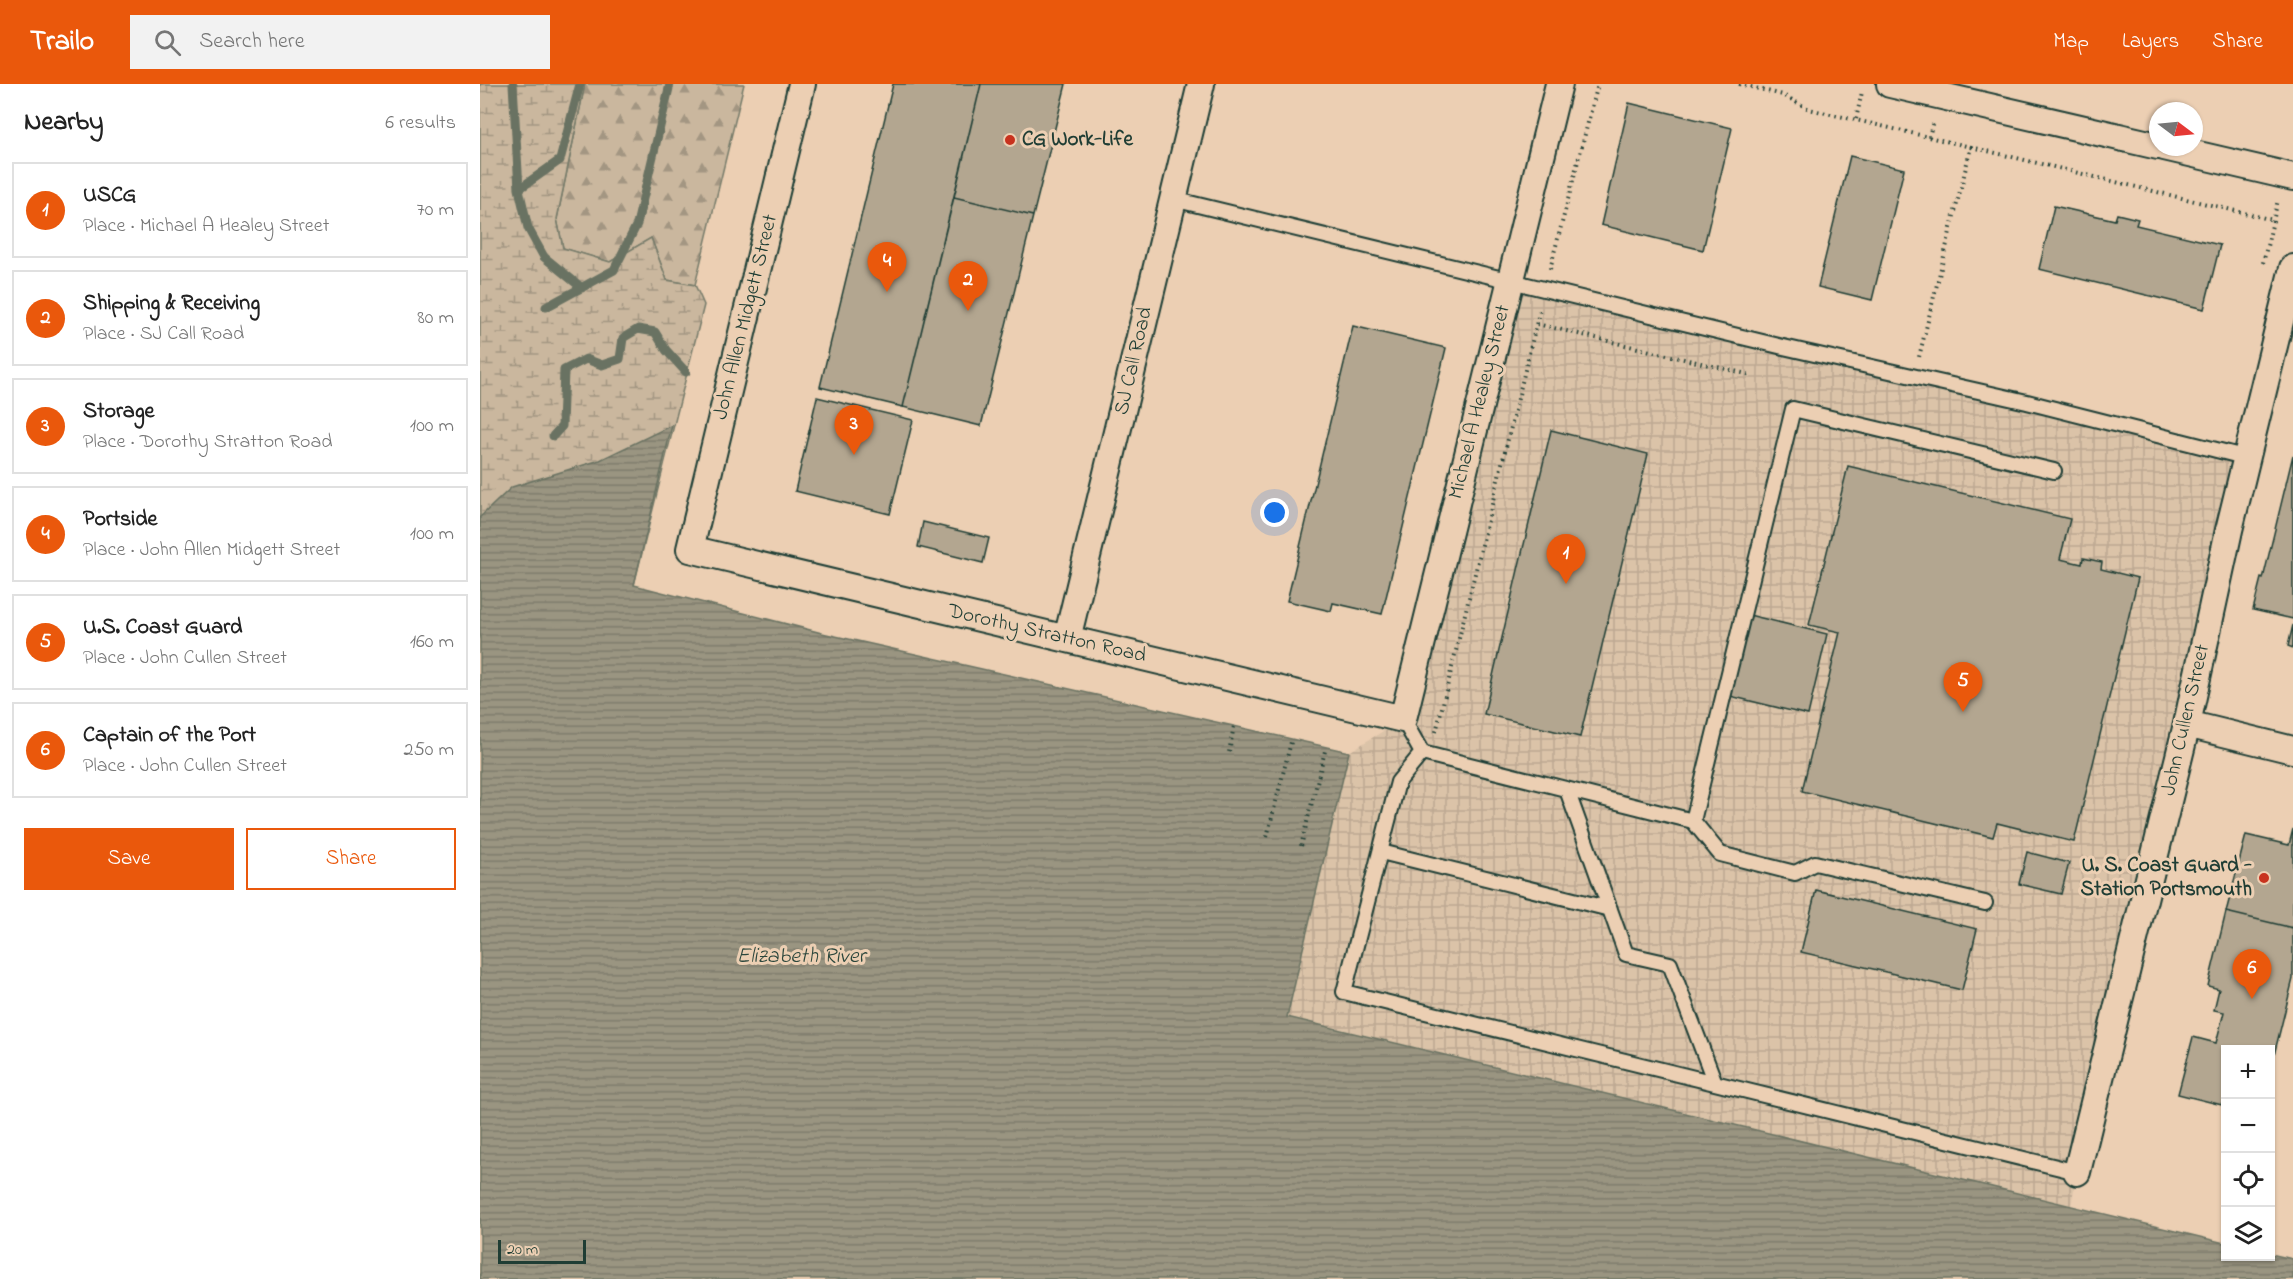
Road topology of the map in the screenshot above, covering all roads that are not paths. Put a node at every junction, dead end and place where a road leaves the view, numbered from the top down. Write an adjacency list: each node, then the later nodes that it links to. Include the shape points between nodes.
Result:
1 (802, 84): 13 (street, John Allen Midgett Street)
2 (1201, 84): 8 (street, SJ Call Road)
3 (1559, 84): 10 (street, Michael A Healey Street)
4 (1890, 84): 5 (street)
5 (2149, 144)
6 (2203, 156): 7 (street)
7 (2293, 177)
8 (1173, 199): 10 (lane); 14 (street, SJ Call Road)
9 (2293, 268): 11 (street, John Cullen Street)
10 (1510, 282): 11 (lane, via 2027,402); 15 (street, Michael A Healey Street)
11 (2248, 458): 16 (street, John Cullen Street)
12 (2054, 471): 20 (lane, via 1793,409)
13 (690, 549): 14 (street, Dorothy Stratton Road)
14 (1067, 639): 15 (street, Dorothy Stratton Road)
15 (1403, 719): 18 (lane)
16 (2187, 724): 17 (street); 25 (street, John Cullen Street)
17 (2293, 750)
18 (1426, 754): 19 (lane); 21 (lane, via 1398,782)
19 (1567, 790): 20 (lane); 23 (lane)
20 (1693, 821): 22 (lane, via 1720,854 1795,873 1815,863)
21 (1381, 852): 23 (lane); 24 (lane, via 1344,992)
22 (1985, 903)
23 (1610, 909): 24 (lane, via 1626,954 1670,964)
24 (1715, 1083): 25 (lane)
25 (2077, 1172)

